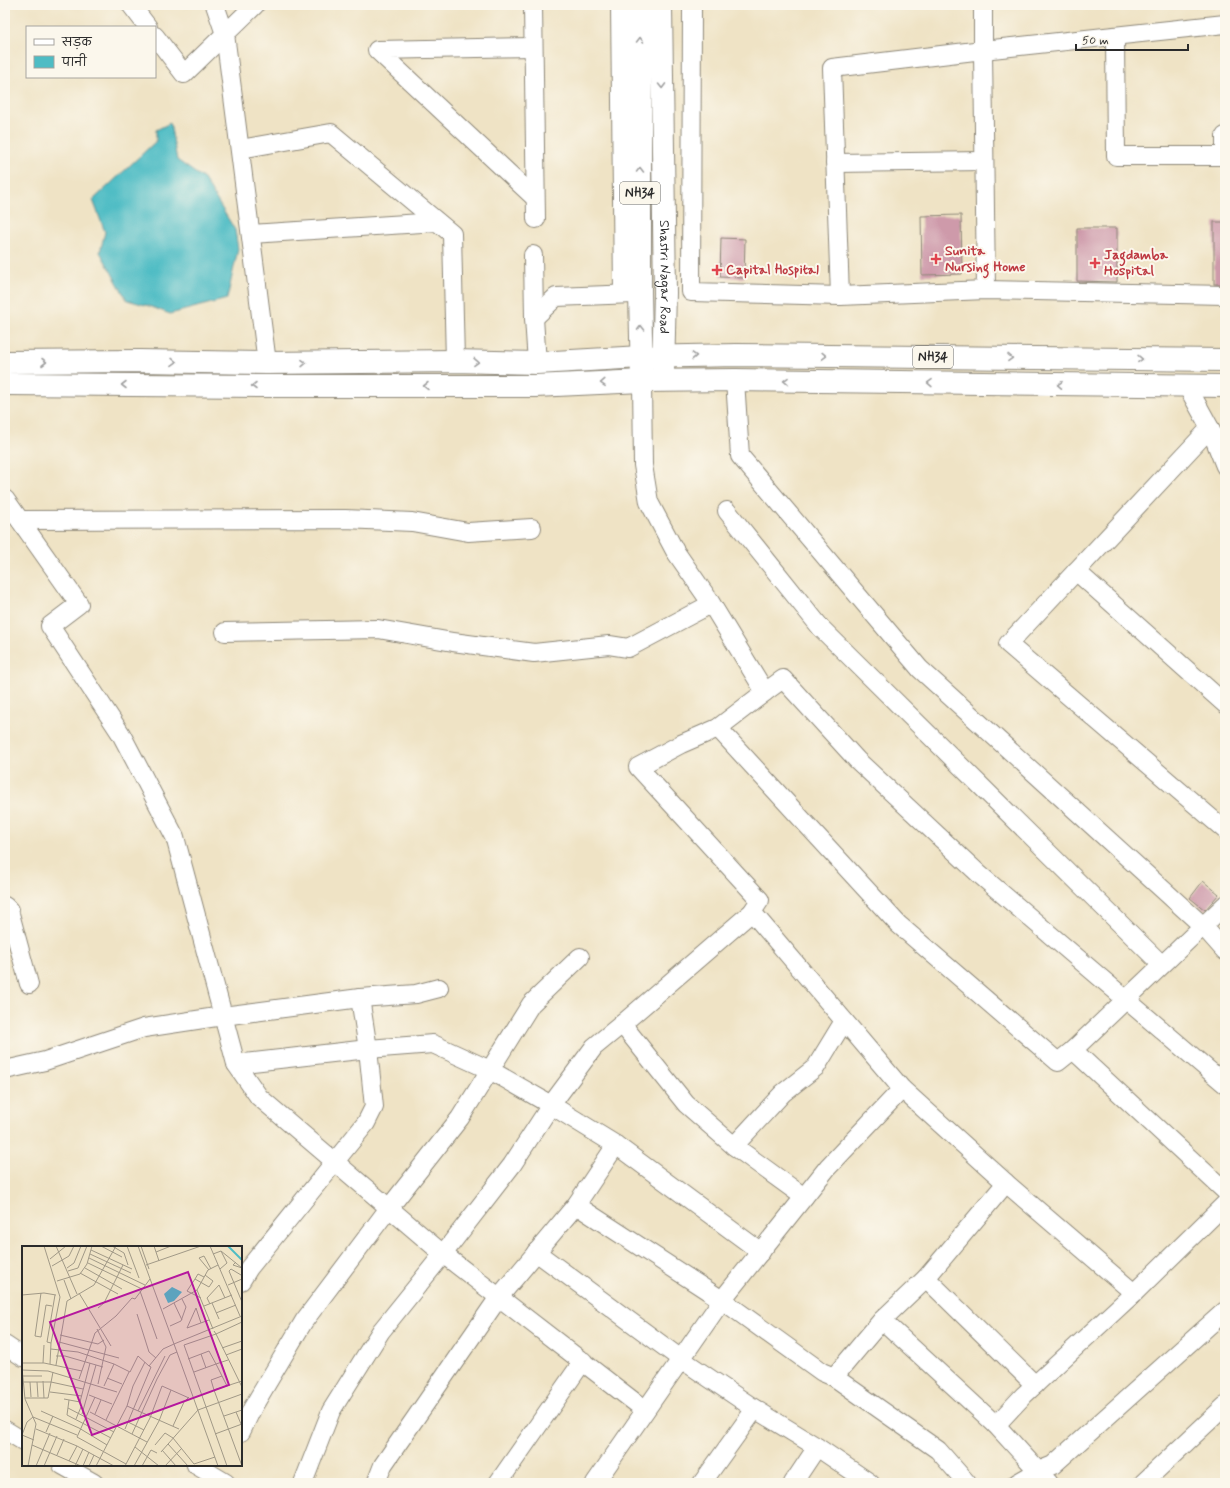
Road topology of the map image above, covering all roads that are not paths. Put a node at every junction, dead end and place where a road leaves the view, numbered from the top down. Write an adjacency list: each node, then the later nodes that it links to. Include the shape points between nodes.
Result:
1 (131, 5): 11 (street)
2 (216, 5): 12 (street)
3 (254, 5): 12 (street)
4 (533, 5): 15 (street)
5 (620, 5): 30 (street)
6 (640, 5): 30 (main road, NH34, one-way to 6)
7 (661, 5): 29 (main road, Shastri Nagar Road / NH34, one-way to 29)
8 (692, 5): 28 (street)
9 (983, 5): 16 (street)
10 (1225, 24): 13 (street)
11 (147, 26)
12 (225, 34): 14 (street, via 184,74); 18 (street)
13 (1115, 36): 16 (street); 19 (street, via 1116,156)
14 (156, 37)
15 (533, 47): 22 (street); 22 (street, via 377,50)
16 (983, 50): 20 (street); 21 (street, via 832,68)
17 (1225, 136): 19 (street)
18 (240, 149): 24 (street, via 331,133); 25 (street)
19 (1225, 156)
20 (984, 161): 21 (street); 27 (street)
21 (835, 163): 32 (street)
22 (535, 198): 23 (street)
23 (536, 219)
24 (437, 222): 25 (street); 40 (street, via 452,234)
25 (251, 234): 42 (street)
26 (533, 255): 33 (street)
27 (986, 290): 31 (street); 32 (street)
28 (691, 292): 29 (street); 32 (street)
29 (665, 293): 30 (main road); 36 (main road, Shastri Nagar Road / NH34)
30 (632, 294): 33 (street, via 556,297); 35 (main road, NH34, one-way to 30)
31 (1225, 295)
32 (840, 296)
33 (534, 318): 43 (street)
34 (864, 356): 36 (main road, NH34, one-way to 34); 37 (main road, NH34); 47 (main road)
35 (641, 357): 36 (main road, NH34); 43 (main road); 46 (main road, NH34)
36 (663, 357): 44 (main road, Shastri Nagar Road / NH34)
37 (975, 357): 38 (main road, NH34, one-way to 38); 49 (main road)
38 (1081, 358): 39 (main road, NH34, one-way to 39); 50 (main road)
39 (1225, 360)
40 (454, 361): 42 (main road, one-way to 40); 43 (main road, one-way to 43)
41 (5, 362): 42 (main road, one-way to 42)
42 (267, 363)
43 (537, 363)
44 (664, 380): 45 (main road, NH34 / NH34); 46 (main road, NH34 / NH34)
45 (735, 380): 47 (main road, NH34 / NH34, one-way to 45); 69 (street, via 740,456 920,669)
46 (642, 381): 48 (main road, NH34, one-way to 48, via 535,386); 60 (street, via 643,465 649,502 675,550)
47 (863, 382): 49 (main road, NH34 / NH34, one-way to 47)
48 (5, 384)
49 (976, 384): 50 (main road, NH34 / NH34, one-way to 49)
50 (1081, 385): 51 (main road, NH34 / NH34)
51 (1187, 386): 52 (main road, NH34 / NH34); 53 (street)
52 (1225, 386)
53 (1210, 428): 54 (street); 59 (street)
54 (1225, 466)
55 (5, 500): 57 (street)
56 (727, 511): 72 (street, via 821,628)
57 (20, 520): 58 (street, via 344,519 412,522 468,532); 77 (street, via 79,604 50,626 121,734 175,837)
58 (532, 528)
59 (1076, 571): 63 (street); 65 (street, via 1008,644)
60 (711, 604): 61 (street, via 628,648 609,645 534,653 378,629); 62 (street)
61 (225, 632)
62 (765, 692): 64 (street); 76 (street, via 783,679 857,760 922,822)
63 (1225, 704)
64 (718, 728): 68 (street, via 680,744 638,767 760,900); 81 (street, via 898,924 1058,1062)
65 (1225, 830)
66 (1225, 905): 69 (street)
67 (5, 906): 73 (street, via 9,910)
68 (752, 912): 78 (street); 79 (street)
69 (1203, 926): 70 (street); 72 (street)
70 (1225, 950)
71 (580, 957): 84 (street, via 531,1004)
72 (1162, 965): 76 (street)
73 (29, 984)
74 (439, 988): 75 (street, via 416,994)
75 (360, 998): 77 (street); 80 (street)
76 (1126, 999): 81 (street); 85 (street)
77 (223, 1016): 82 (street); 83 (street, via 144,1028 45,1061)
78 (844, 1021): 86 (street); 89 (street, via 816,1067 783,1094)
79 (622, 1024): 87 (street, via 594,1047); 89 (street, via 686,1104)
80 (368, 1049): 82 (street); 84 (street, via 433,1044); 90 (street, via 374,1107 366,1123)
81 (1073, 1050): 92 (street)
82 (236, 1064): 90 (street, via 259,1098)
83 (5, 1070)
84 (490, 1070): 87 (street); 96 (street, via 460,1118)
85 (1225, 1084)
86 (902, 1089): 91 (street); 93 (street)
87 (551, 1105): 88 (street); 99 (street, via 512,1165)
88 (616, 1145): 95 (street); 98 (street)
89 (734, 1146): 93 (street)
90 (335, 1162): 96 (street); 101 (street)
91 (1006, 1183): 100 (street); 102 (street)
92 (1225, 1191)
93 (804, 1197): 98 (street)
94 (1225, 1204): 102 (street)
95 (576, 1205): 97 (street); 104 (street)
96 (389, 1208): 99 (street); 118 (street, via 304,1321)
97 (536, 1252): 103 (street); 109 (street)
98 (761, 1252): 104 (street)
99 (443, 1254): 103 (street); 126 (street, via 381,1330 331,1411)
100 (926, 1278): 106 (street); 112 (street)
101 (242, 1279)
102 (1134, 1293): 112 (street)
103 (499, 1297): 110 (street); 127 (street, via 383,1465)
104 (722, 1300): 109 (street); 111 (street, via 822,1372)
105 (1225, 1311): 124 (street, via 1053,1465)
106 (882, 1320): 111 (street); 116 (street)
107 (5, 1345): 108 (street)
108 (22, 1356)
109 (681, 1358): 114 (street); 115 (street)
110 (583, 1361): 115 (street); 128 (street)
111 (834, 1377): 133 (street, via 938,1450)
112 (1035, 1385): 116 (street)
113 (1225, 1406): 135 (street)
114 (755, 1409): 120 (street); 130 (street)
115 (645, 1410): 129 (street)
116 (996, 1425): 124 (street)
117 (5, 1430): 119 (street)
118 (242, 1430)
119 (22, 1440)
120 (817, 1447): 131 (street); 132 (street)
121 (64, 1466): 125 (street)
122 (198, 1466): 123 (street)
123 (223, 1476)
124 (1043, 1477): 134 (street)
125 (94, 1483)
126 (303, 1483)
127 (376, 1483)
128 (498, 1483)
129 (595, 1483)
130 (702, 1483)
131 (793, 1483)
132 (870, 1483)
133 (967, 1483)
134 (1017, 1483)
135 (1143, 1483)

